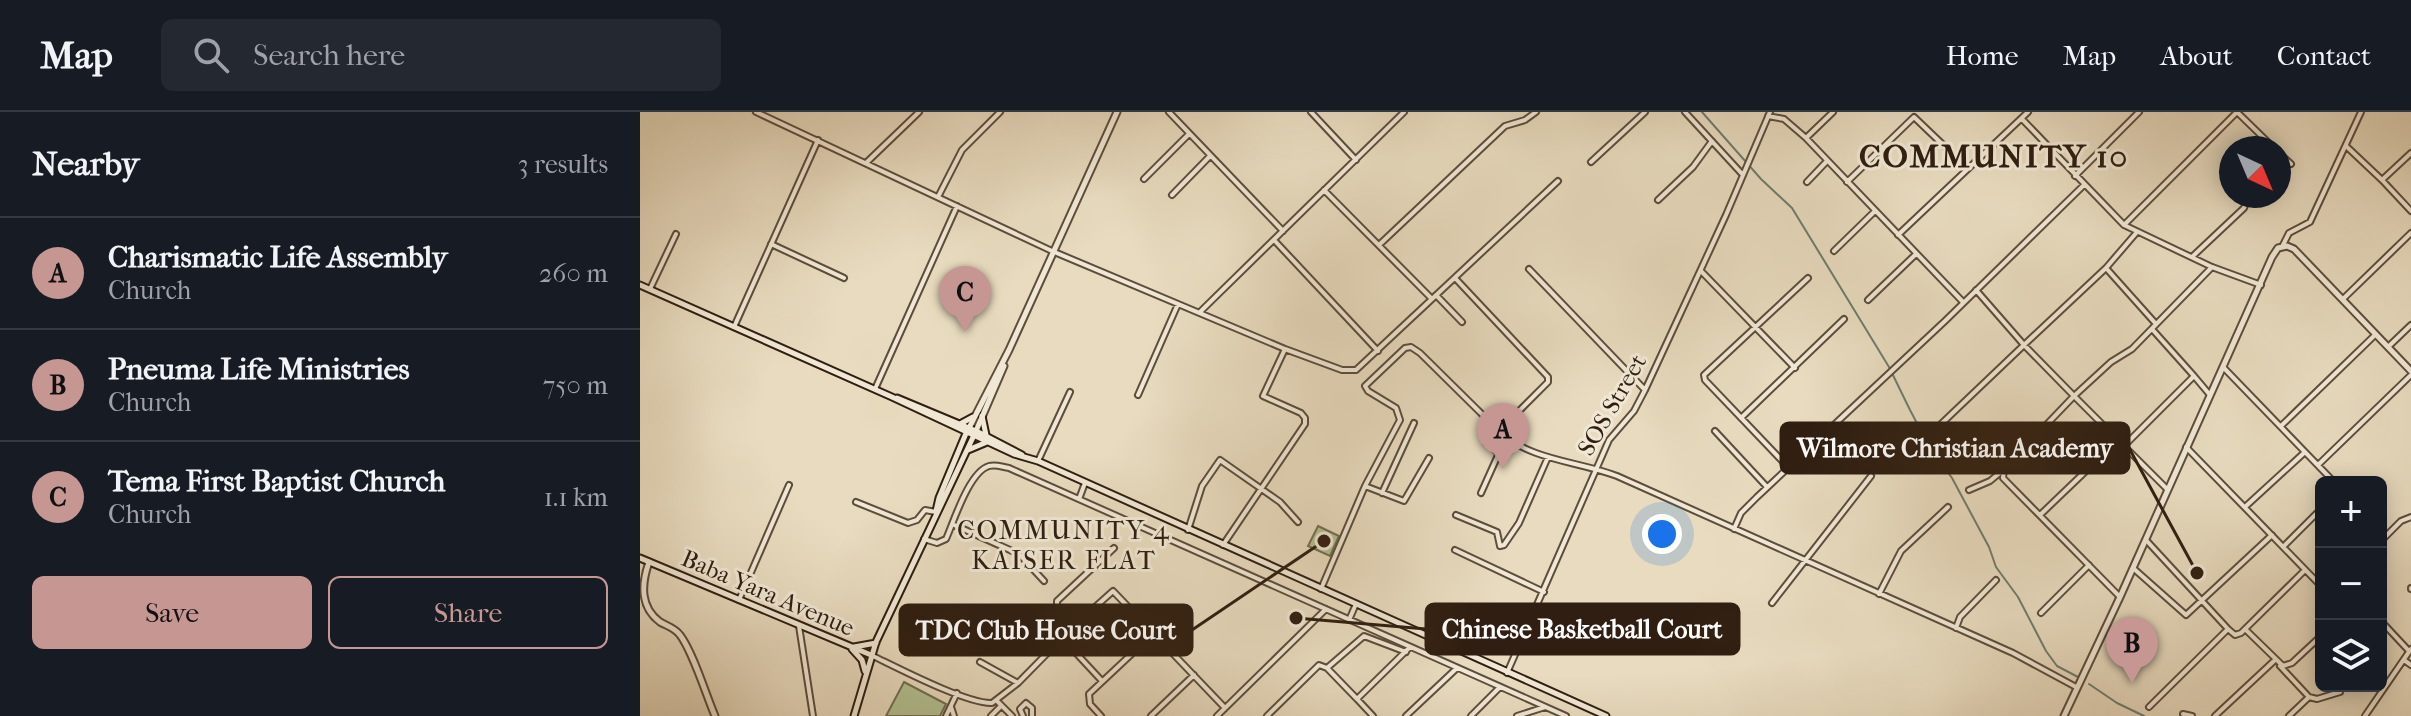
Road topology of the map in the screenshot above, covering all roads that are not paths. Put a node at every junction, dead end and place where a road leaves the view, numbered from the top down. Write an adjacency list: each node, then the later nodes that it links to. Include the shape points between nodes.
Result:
1 (756, 112): 25 (street)
2 (919, 112): 34 (street)
3 (985, 112): 20 (street)
4 (1000, 112): 20 (street)
5 (1117, 112): 61 (main road)
6 (1169, 112): 22 (street)
7 (1311, 112): 30 (street)
8 (1404, 112): 30 (street)
9 (1518, 112): 21 (street)
10 (1536, 112): 21 (street)
11 (1645, 112): 32 (street)
12 (1685, 112): 26 (street)
13 (1833, 112): 24 (street)
14 (2028, 112): 19 (street)
15 (2139, 112): 36 (street)
16 (2237, 112): 23 (street); 51 (street)
17 (2361, 112): 27 (street)
18 (1769, 114): 24 (street); 35 (street, SOS Street)
19 (2022, 119): 36 (street); 56 (street)
20 (992, 120): 45 (street, via 962,150)
21 (1525, 120): 59 (street, via 1505,126)
22 (1189, 134): 29 (street); 37 (street)
23 (2262, 136)
24 (1806, 138): 31 (street)
25 (818, 140): 34 (street); 58 (street)
26 (1712, 141): 35 (street); 46 (street)
27 (2346, 145): 38 (street); 60 (street, via 2310,222 2295,228)
28 (2411, 153): 38 (street)
29 (1210, 156): 44 (street); 52 (street)
30 (1356, 160): 43 (street)
31 (1827, 161): 40 (street); 41 (street)
32 (1591, 162)
33 (1961, 162): 41 (street, via 1914,117)
34 (866, 163): 45 (street)
35 (1743, 175): 68 (street, SOS Street)
36 (2075, 176): 42 (street)
37 (1144, 179)
38 (2382, 180): 50 (street)
39 (1558, 181): 70 (street)
40 (1807, 182)
41 (1847, 182): 49 (street)
42 (2084, 185): 51 (street); 75 (street)
43 (1324, 190): 52 (street); 59 (street)
44 (1172, 195)
45 (938, 197): 47 (street)
46 (1658, 200)
47 (957, 206): 61 (street); 99 (street)
48 (2244, 208): 64 (street)
49 (1875, 211): 56 (street); 62 (street)
50 (2411, 211)
51 (2124, 225): 53 (street)
52 (1283, 231): 57 (street)
53 (2138, 232): 64 (street); 66 (street)
54 (2411, 233): 77 (street)
55 (676, 234): 74 (street)
56 (1898, 235): 63 (street)
57 (1274, 240): 81 (street); 94 (street)
58 (771, 244): 69 (street); 86 (street)
59 (1379, 245): 76 (street)
60 (2283, 245): 73 (main road); 77 (main road, via 2294,249)
61 (1052, 251): 80 (street); 93 (main road)
62 (1834, 251)
63 (1916, 254): 78 (street); 79 (street)
64 (2192, 257): 65 (street)
65 (2212, 267): 73 (street); 84 (street)
66 (2106, 268): 84 (street); 90 (street)
67 (1529, 269): 100 (street)
68 (1701, 271): 87 (street); 100 (street, SOS Street)
69 (844, 278)
70 (1455, 278): 76 (street); 113 (street, via 1548,377)
71 (1808, 278): 87 (street)
72 (640, 285): 74 (main road)
73 (2261, 285): 95 (main road)
74 (650, 289): 86 (main road)
75 (1976, 290): 79 (street); 90 (street)
76 (1434, 297): 83 (street); 94 (street)
77 (2343, 299): 89 (main road)
78 (1868, 300)
79 (1963, 302): 127 (street)
80 (1178, 304): 81 (street); 102 (street)
81 (1200, 312): 92 (street)
82 (1844, 319): 96 (street)
83 (1462, 322)
84 (2156, 324): 88 (street)
85 (2411, 325): 91 (street)
86 (734, 327): 99 (main road)
87 (1754, 327): 96 (street); 107 (street, via 1704,375)
88 (2152, 329): 98 (street); 104 (street)
89 (2375, 335): 91 (main road); 112 (street)
90 (2024, 345): 104 (street); 111 (street)
91 (2388, 347): 97 (main road)
92 (1285, 349): 94 (street, via 1349,371 1360,369); 138 (street, via 1263,396 1301,413 1305,422)
93 (1009, 350): 105 (main road); 106 (main road)
94 (1378, 351)
95 (2223, 367): 103 (main road); 112 (street)
96 (1795, 368): 107 (street)
97 (2410, 368): 126 (street)
98 (2194, 376): 103 (street); 118 (street)
99 (875, 389): 110 (main road)
100 (1645, 390): 129 (street, SOS Street, via 1632,414 1611,435)
101 (1070, 392): 125 (street)
102 (1138, 395)
103 (2210, 395): 119 (main road)
104 (2074, 396): 118 (street); 128 (street)
105 (982, 416): 115 (main road); 116 (main road)
106 (973, 417): 110 (main road); 115 (main road)
107 (1741, 418): 127 (street)
108 (1414, 423): 139 (street)
109 (1492, 425): 113 (street); 122 (street, via 1486,443); 134 (street, via 1420,353 1405,348 1365,386 1396,408 1400,420)
110 (958, 426): 115 (main road); 120 (main road)
111 (1939, 426)
112 (2281, 426): 121 (street)
113 (1499, 431): 117 (street)
114 (1715, 431): 135 (street)
115 (971, 432): 116 (main road); 120 (main road, Baba Yara Avenue)
116 (987, 439): 120 (main road); 125 (main road)
117 (1516, 446): 122 (street); 123 (street)
118 (2124, 446): 137 (street); 147 (street, via 2088,469)
119 (2186, 447): 137 (main road); 144 (street)
120 (964, 449): 145 (main road, Baba Yara Avenue)
121 (2305, 452): 126 (street); 144 (street)
122 (1499, 453): 140 (street)
123 (1548, 457): 129 (street); 146 (street, via 1504,545 1497,532)
124 (1429, 458): 139 (street, via 1406,500)
125 (1038, 461): 132 (main road)
126 (2318, 465): 131 (street)
127 (1788, 467): 135 (street)
128 (2004, 469): 136 (street); 147 (street, via 2003,478)
129 (1595, 470): 152 (street); 172 (street, SOS Street)
130 (1871, 476): 163 (street)
131 (2328, 476)
132 (1085, 483): 141 (street); 153 (main road)
133 (789, 485): 175 (street)
134 (1365, 486): 139 (street); 171 (street)
135 (1767, 487): 152 (street, via 1741,513)
136 (1969, 490)
137 (2168, 490): 157 (main road)
138 (1262, 491): 150 (street); 153 (street, via 1220,460 1202,486); 158 (street)
139 (1382, 493)
140 (1481, 493)
141 (1079, 499): 151 (street, via 1009,468 989,466 976,477); 179 (street)
142 (856, 502): 145 (street, via 908,523 925,510)
143 (1948, 507): 173 (street, via 1901,551)
144 (2245, 507): 154 (street)
145 (936, 512): 156 (main road, Baba Yara Avenue)
146 (1456, 515)
147 (2040, 515): 165 (street)
148 (2315, 515): 159 (street)
149 (2411, 517): 155 (street)
150 (1298, 522)
151 (952, 524): 156 (street, via 943,542); 170 (street, via 1016,552)
152 (1734, 529): 163 (street)
153 (1188, 530): 158 (main road)
154 (2272, 535): 159 (street); 176 (street)
155 (2387, 535)
156 (924, 539): 190 (main road, Baba Yara Avenue)
157 (2146, 540): 166 (main road); 176 (street)
158 (1223, 545): 171 (main road)
159 (2284, 546): 167 (street)
160 (1114, 548): 182 (street, via 1057,602)
161 (1455, 550): 172 (street)
162 (640, 558): 164 (main road, Baba Yara Avenue)
163 (1806, 560): 173 (street); 177 (street)
164 (649, 562): 175 (main road, Baba Yara Avenue); 220 (main road, via 640,590 645,610 682,638)
165 (2089, 565): 174 (street); 180 (street)
166 (2133, 568): 174 (main road); 176 (street, via 2184,614)
167 (2305, 570): 169 (street); 187 (street)
168 (1996, 580): 185 (street)
169 (2315, 580)
170 (1044, 581)
171 (1321, 589): 178 (main road)
172 (1544, 592): 203 (street, SOS Street)
173 (1879, 594): 185 (street)
174 (2120, 597): 208 (main road)
175 (739, 600): 183 (main road, Baba Yara Avenue)
176 (2202, 601): 186 (street)
177 (1772, 603)
178 (1356, 604): 181 (street); 203 (main road)
179 (1326, 609): 181 (street); 217 (street)
180 (2041, 613)
181 (1349, 620): 193 (street)
182 (1075, 625): 188 (street, via 1113,591); 189 (street)
183 (799, 626): 192 (main road, Baba Yara Avenue); 221 (street)
184 (2387, 627): 194 (street)
185 (1956, 628): 208 (street)
186 (2228, 629): 187 (street, via 2235,635); 216 (street)
187 (2245, 629): 198 (street)
188 (1154, 633): 204 (street); 205 (street)
189 (1062, 638): 205 (street); 206 (street)
190 (876, 642): 192 (main road); 195 (main road, Baba Yara Avenue)
191 (2315, 642): 198 (street, via 2287,666)
192 (849, 646): 195 (main road, Baba Yara Avenue); 202 (main road)
193 (1408, 650): 200 (street, via 1364,636); 201 (street); 212 (street)
194 (2410, 650): 196 (street)
195 (871, 655): 202 (main road); 210 (street)
196 (2404, 660): 199 (street); 242 (street)
197 (980, 662): 206 (street)
198 (2277, 662): 211 (street); 240 (street)
199 (2411, 665)
200 (1327, 668): 212 (street); 232 (street, via 1317,666)
201 (1457, 668): 207 (street); 233 (street)
202 (865, 672): 222 (main road)
203 (1507, 673): 237 (main road)
204 (1194, 675): 217 (street); 230 (street)
205 (1102, 681): 229 (street, via 1088,699)
206 (1018, 683): 213 (street)
207 (1500, 687): 214 (street); 234 (street)
208 (2076, 687): 238 (main road)
209 (2340, 692): 211 (street)
210 (957, 693): 213 (street); 215 (street)
211 (2309, 697): 241 (street)
212 (1357, 699): 219 (street)
213 (999, 704): 225 (street); 226 (street)
214 (1545, 706): 235 (street); 236 (street)
215 (951, 707): 223 (street); 224 (street)
216 (2149, 707)
217 (1225, 708): 231 (street)
218 (2183, 714): 239 (street)
219 (1371, 715)
220 (715, 716)
221 (813, 716)
222 (854, 716)
223 (946, 716)
224 (954, 716)
225 (991, 716)
226 (1012, 716)
227 (1023, 716): 228 (street, via 1020,709 1026,703)
228 (1032, 716)
229 (1101, 716)
230 (1151, 716)
231 (1217, 716)
232 (1267, 716)
233 (1406, 716)
234 (1471, 716)
235 (1517, 716)
236 (1566, 716)
237 (1606, 716)
238 (2064, 716)
239 (2192, 716)
240 (2215, 716)
241 (2289, 716)
242 (2365, 716)

